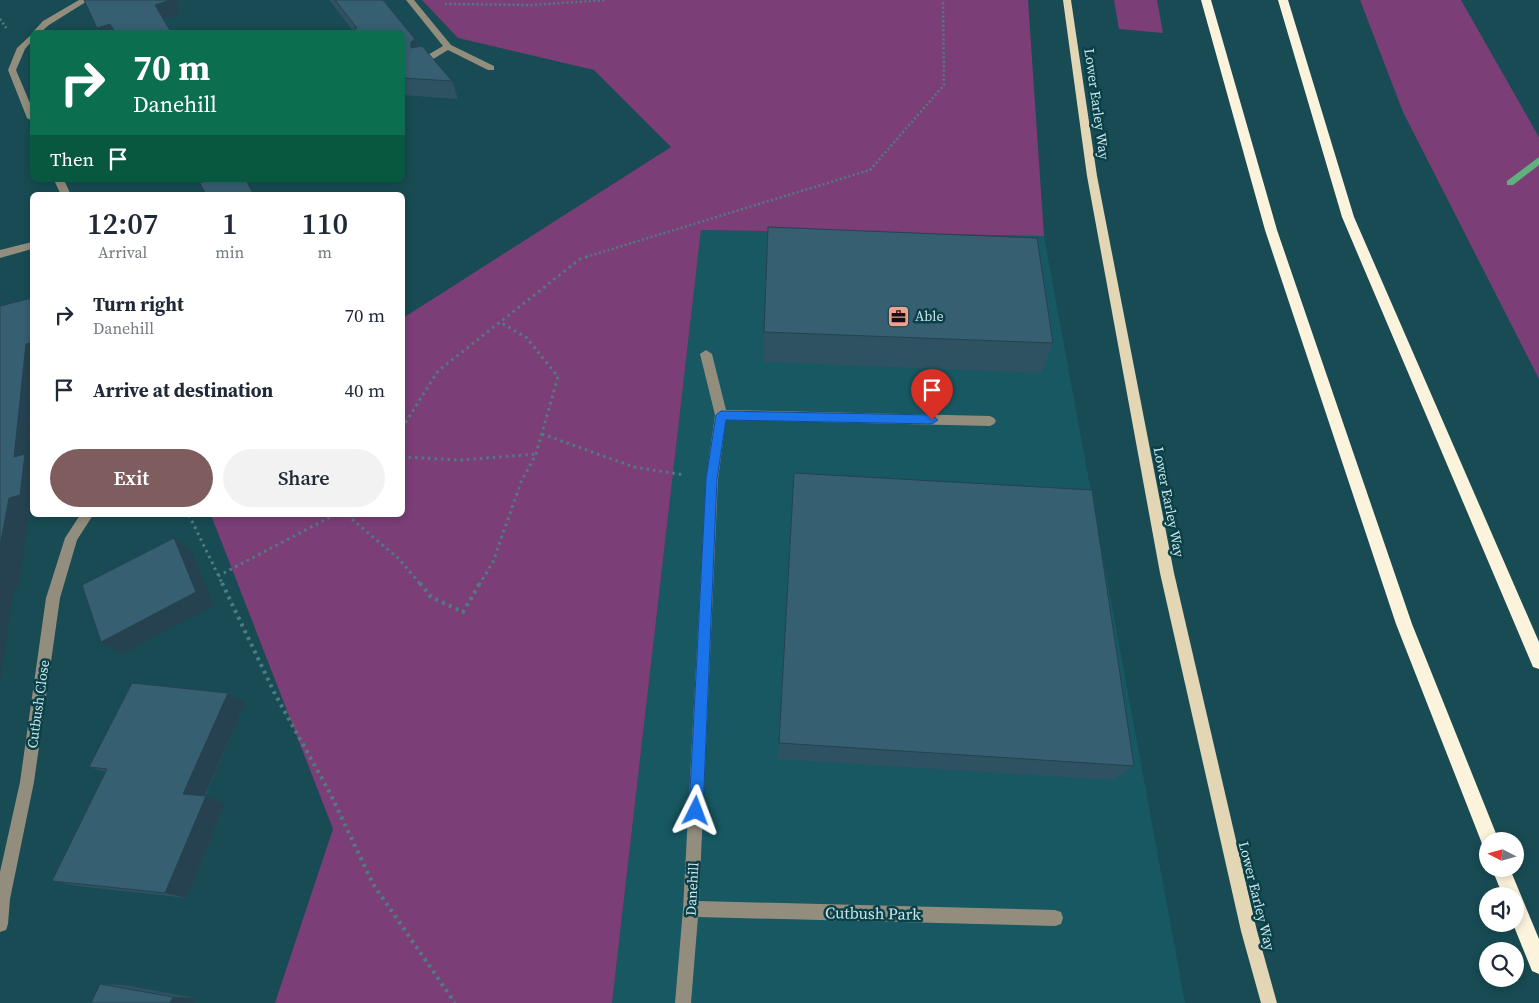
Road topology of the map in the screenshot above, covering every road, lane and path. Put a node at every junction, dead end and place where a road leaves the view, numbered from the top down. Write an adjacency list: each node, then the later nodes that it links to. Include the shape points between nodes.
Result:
1 (85, 0): 8 (street)
2 (606, 0): 7 (path, via 532,6)
3 (943, 0): 16 (path, via 944,85 870,170 580,259)
4 (1067, 0): 40 (main road, Lower Earley Way, via 1092,176 1167,573 1248,931)
5 (1206, 0): 31 (highway, via 1271,230 1404,624)
6 (1283, 0): 30 (highway, via 1348,217)
7 (411, 1): 10 (street)
8 (39, 30)
9 (30, 39): 13 (street, via 21,48 12,70)
10 (448, 47): 11 (street); 12 (street)
11 (422, 62)
12 (491, 68)
13 (30, 113)
14 (30, 246): 15 (street)
15 (0, 254)
16 (500, 322): 20 (path, via 438,371); 21 (path, via 526,338 558,377)
17 (706, 354): 18 (street, Danehill)
18 (721, 415): 19 (street); 24 (street, Danehill)
19 (990, 421)
20 (405, 423)
21 (542, 434): 22 (path); 24 (path, via 634,467)
22 (536, 454): 23 (path, via 461,460); 28 (path, via 521,482 493,562 463,612 431,597 400,559)
23 (405, 457)
24 (712, 479): 33 (street, Danehill)
25 (86, 517): 32 (street, Cutbush Close, via 72,538 53,598 27,782)
26 (190, 517): 29 (path)
27 (330, 517): 29 (path)
28 (349, 517)
29 (218, 576): 38 (path, via 373,884)
30 (1539, 661)
31 (1486, 832)
32 (1, 899): 35 (street, Cutbush Close)
33 (691, 909): 34 (street, Cutbush Park); 39 (street, Danehill)
34 (1055, 918)
35 (0, 924)
36 (1524, 926): 37 (highway)
37 (1539, 964)
38 (455, 1003)
39 (683, 1003)
40 (1269, 1003)

